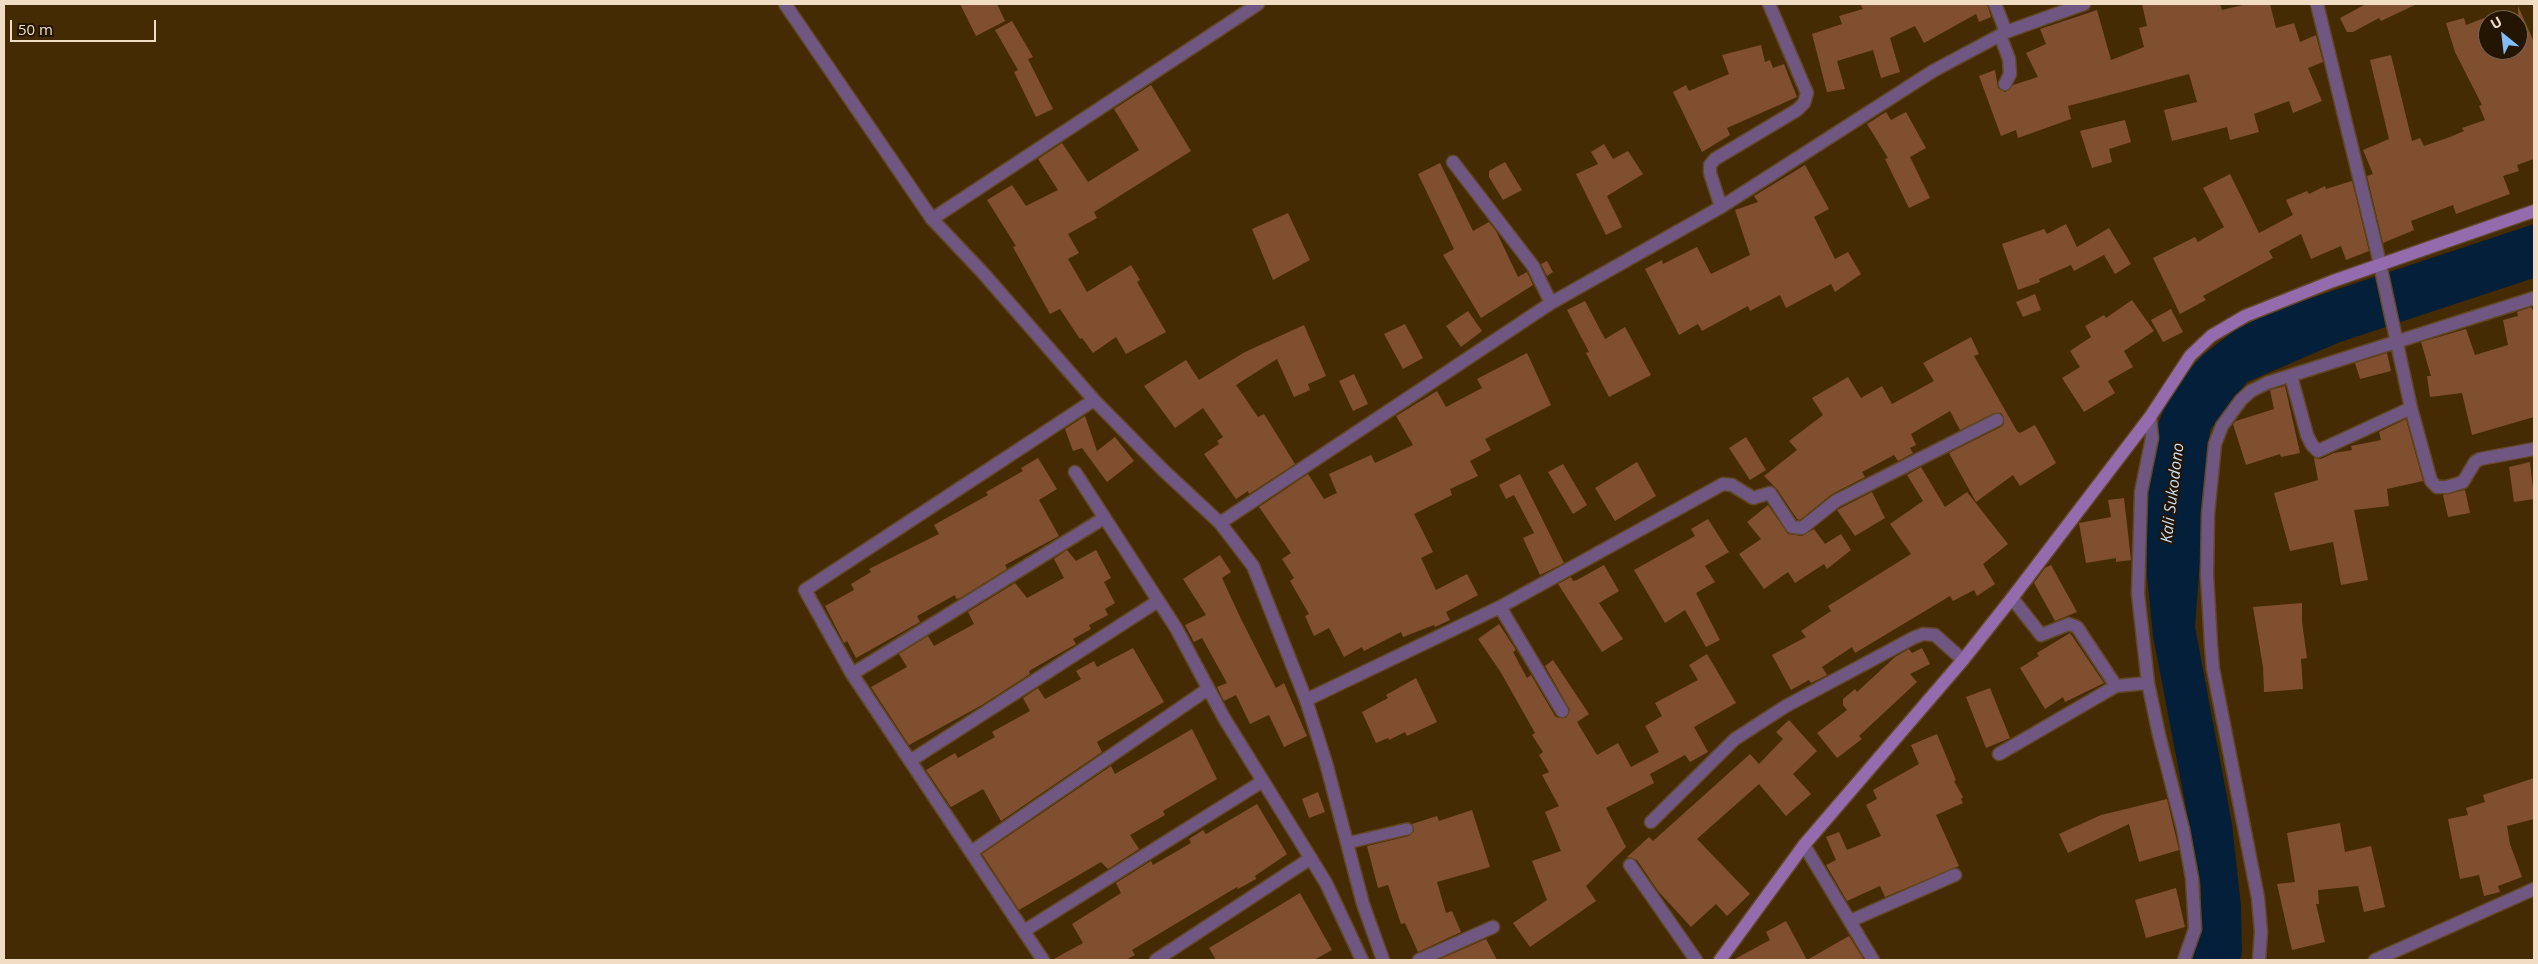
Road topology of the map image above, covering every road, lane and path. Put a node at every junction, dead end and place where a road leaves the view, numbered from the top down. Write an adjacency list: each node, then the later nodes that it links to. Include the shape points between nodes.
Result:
1 (785, 4): 12 (street)
2 (1258, 4): 12 (street)
3 (1769, 4): 10 (street, via 1807,93 1797,110 1710,165)
4 (1995, 4): 7 (street)
5 (2084, 4): 7 (street)
6 (2317, 4): 13 (street)
7 (2003, 34): 8 (street, via 2010,74); 10 (street, via 1934,71)
8 (2005, 84)
9 (1453, 162): 15 (street, via 1534,266)
10 (1720, 207): 15 (street)
11 (2534, 211): 13 (main road)
12 (932, 219): 18 (street)
13 (2380, 270): 16 (street); 20 (main road, via 2245,316 2211,336 2190,356)
14 (2534, 298): 16 (street)
15 (1551, 304): 25 (street)
16 (2395, 335): 17 (street); 19 (street)
17 (2291, 376): 19 (street, via 2307,435 2318,451); 60 (street, via 2251,391 2222,426 2215,444 2208,514 2206,575 2213,669 2255,880 2261,932)
18 (1094, 400): 25 (street); 30 (street, via 805,590)
19 (2411, 408): 22 (street, via 2431,481 2437,487 2462,482 2474,462)
20 (2150, 418): 26 (main road); 31 (street, via 2152,438 2141,492 2138,540 2138,594)
21 (1998, 420): 28 (street, via 1836,501 1802,528 1792,527 1770,493 1753,498 1732,485 1723,484)
22 (2534, 449)
23 (1075, 472): 24 (street)
24 (1104, 518): 27 (street); 30 (street)
25 (1220, 523): 34 (street, via 1253,566)
26 (2012, 598): 29 (main road); 32 (street, via 2041,635 2069,624 2077,627)
27 (1158, 601): 33 (street); 37 (street)
28 (1500, 606): 34 (street); 35 (street)
29 (1963, 660): 39 (street, via 1935,635 1923,634 1914,638 1786,706 1735,739); 42 (main road)
30 (852, 674): 37 (street)
31 (2148, 682): 32 (street); 59 (street, via 2192,878 2195,929)
32 (2116, 686): 36 (street)
33 (1208, 689): 38 (street); 43 (street)
34 (1306, 700): 41 (street)
35 (1562, 711)
36 (1999, 754)
37 (910, 761): 43 (street)
38 (1263, 781): 44 (street); 50 (street)
39 (1651, 822)
40 (1407, 828): 41 (lane)
41 (1347, 843): 54 (street, via 1363,904)
42 (1804, 845): 48 (street); 57 (main road)
43 (970, 852): 50 (street)
44 (1311, 858): 51 (street, via 1326,883); 53 (street)
45 (1630, 865): 56 (street)
46 (1955, 875): 48 (street)
47 (2534, 889): 61 (street)
48 (1850, 921): 58 (street)
49 (1493, 927): 55 (street)
50 (1024, 931): 52 (street)
51 (1360, 959)
52 (1043, 960)
53 (1156, 960)
54 (1383, 960)
55 (1419, 960)
56 (1696, 960)
57 (1720, 960)
58 (1873, 960)
59 (2184, 960)
60 (2259, 960)
61 (2375, 960)

